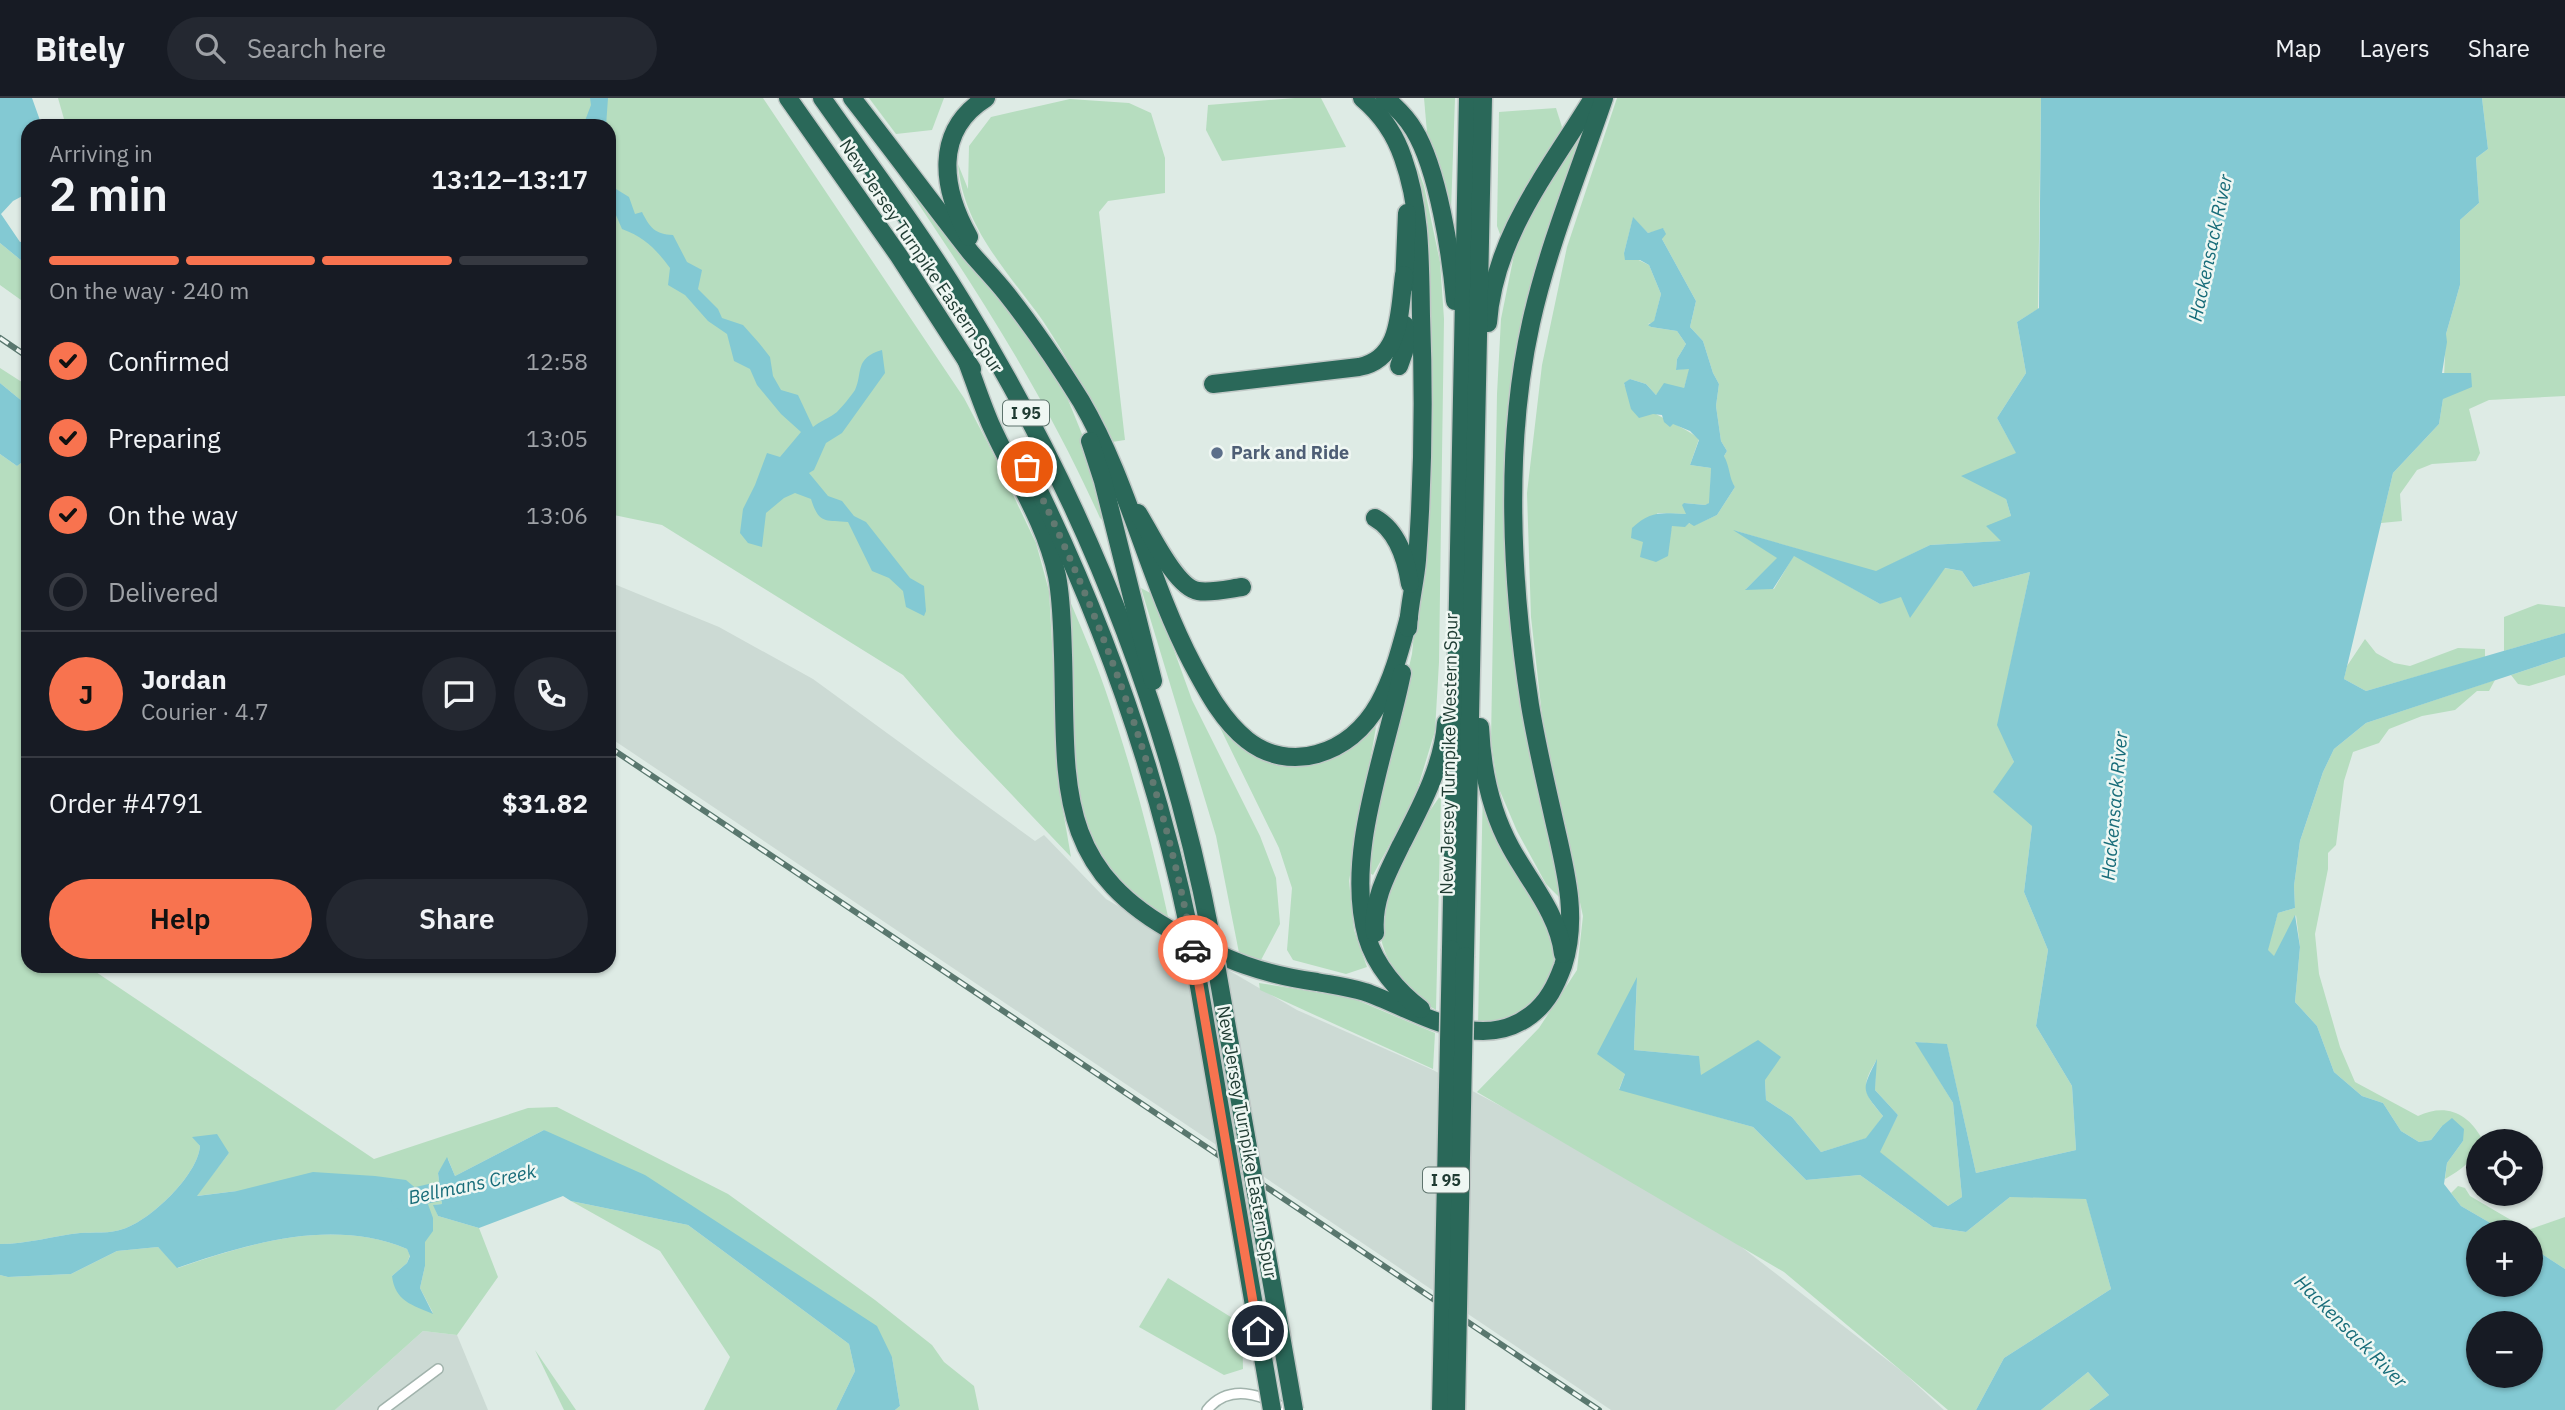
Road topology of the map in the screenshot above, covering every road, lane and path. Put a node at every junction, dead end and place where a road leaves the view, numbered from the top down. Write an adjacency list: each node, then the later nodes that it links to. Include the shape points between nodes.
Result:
1 (788, 98): 15 (highway, New Jersey Turnpike Eastern Spur / I 95)
2 (822, 98): 28 (highway, New Jersey Turnpike Eastern Spur / I 95, via 956,291 1046,449 1110,590)
3 (852, 98): 14 (highway)
4 (986, 98): 14 (highway, via 956,129 947,167 956,211)
5 (1362, 98): 11 (highway, via 1394,136)
6 (1385, 98): 19 (highway, via 1415,131 1432,179 1452,276)
7 (1468, 98): 12 (highway, New Jersey Turnpike Western Spur / I 95)
8 (1483, 98): 12 (highway, New Jersey Turnpike Western Spur / I 95)
9 (1593, 98): 20 (highway, via 1533,192 1506,248 1490,306 1487,377)
10 (1604, 98): 30 (highway, via 1537,298 1524,357 1517,427 1519,611 1532,718 1569,891 1570,936)
11 (1410, 181): 13 (highway); 25 (highway, via 1419,246 1422,363 1417,559)
12 (1474, 198): 19 (highway, New Jersey Turnpike Western Spur / I 95); 20 (highway, New Jersey Turnpike Western Spur / I 95)
13 (1404, 275): 16 (highway, via 1404,347); 18 (highway, via 1393,341 1376,363)
14 (1004, 290): 17 (highway)
15 (966, 359): 32 (highway, via 1054,564 1062,611 1070,791 1082,841 1097,869 1150,919 1227,960 1266,974 1353,989); 36 (highway, New Jersey Turnpike Eastern Spur / I 95, bridge, via 1043,500 1079,578 1113,661 1158,801 1190,934)
16 (1399, 366)
17 (1063, 374): 21 (highway); 28 (highway, via 1103,481 1149,660)
18 (1213, 384)
19 (1462, 390): 23 (highway, New Jersey Turnpike Western Spur / I 95)
20 (1476, 441): 27 (highway, New Jersey Turnpike Western Spur / I 95)
21 (1111, 464): 24 (highway, via 1184,585 1200,592); 26 (highway, via 1186,651 1224,715 1261,749 1289,757 1309,756 1356,733 1389,686)
22 (1375, 518): 25 (highway, via 1398,544)
23 (1459, 577): 29 (highway, New Jersey Turnpike Western Spur / I 95); 31 (highway, via 1449,627 1444,742 1376,904 1375,932)
24 (1242, 587)
25 (1411, 594): 26 (highway)
26 (1409, 617): 31 (highway, via 1362,873 1367,937)
27 (1472, 635): 29 (highway, New Jersey Turnpike Western Spur / I 95); 30 (highway, via 1490,797 1507,841 1554,922)
28 (1168, 760): 38 (highway, New Jersey Turnpike Eastern Spur / I 95, bridge, via 1211,936)
29 (1458, 953): 39 (highway, New Jersey Turnpike Western Spur / I 95, bridge); 40 (highway, New Jersey Turnpike Western Spur / I 95, bridge)
30 (1563, 965): 32 (highway, via 1550,995 1520,1022 1483,1031)
31 (1382, 966): 32 (highway, via 1405,996)
32 (1442, 1023)
33 (438, 1369): 34 (street)
34 (383, 1410)
35 (1207, 1410): 37 (street, via 1224,1397 1247,1393)
36 (1272, 1410)
37 (1287, 1410)
38 (1294, 1410)
39 (1441, 1410)
40 (1458, 1410)

